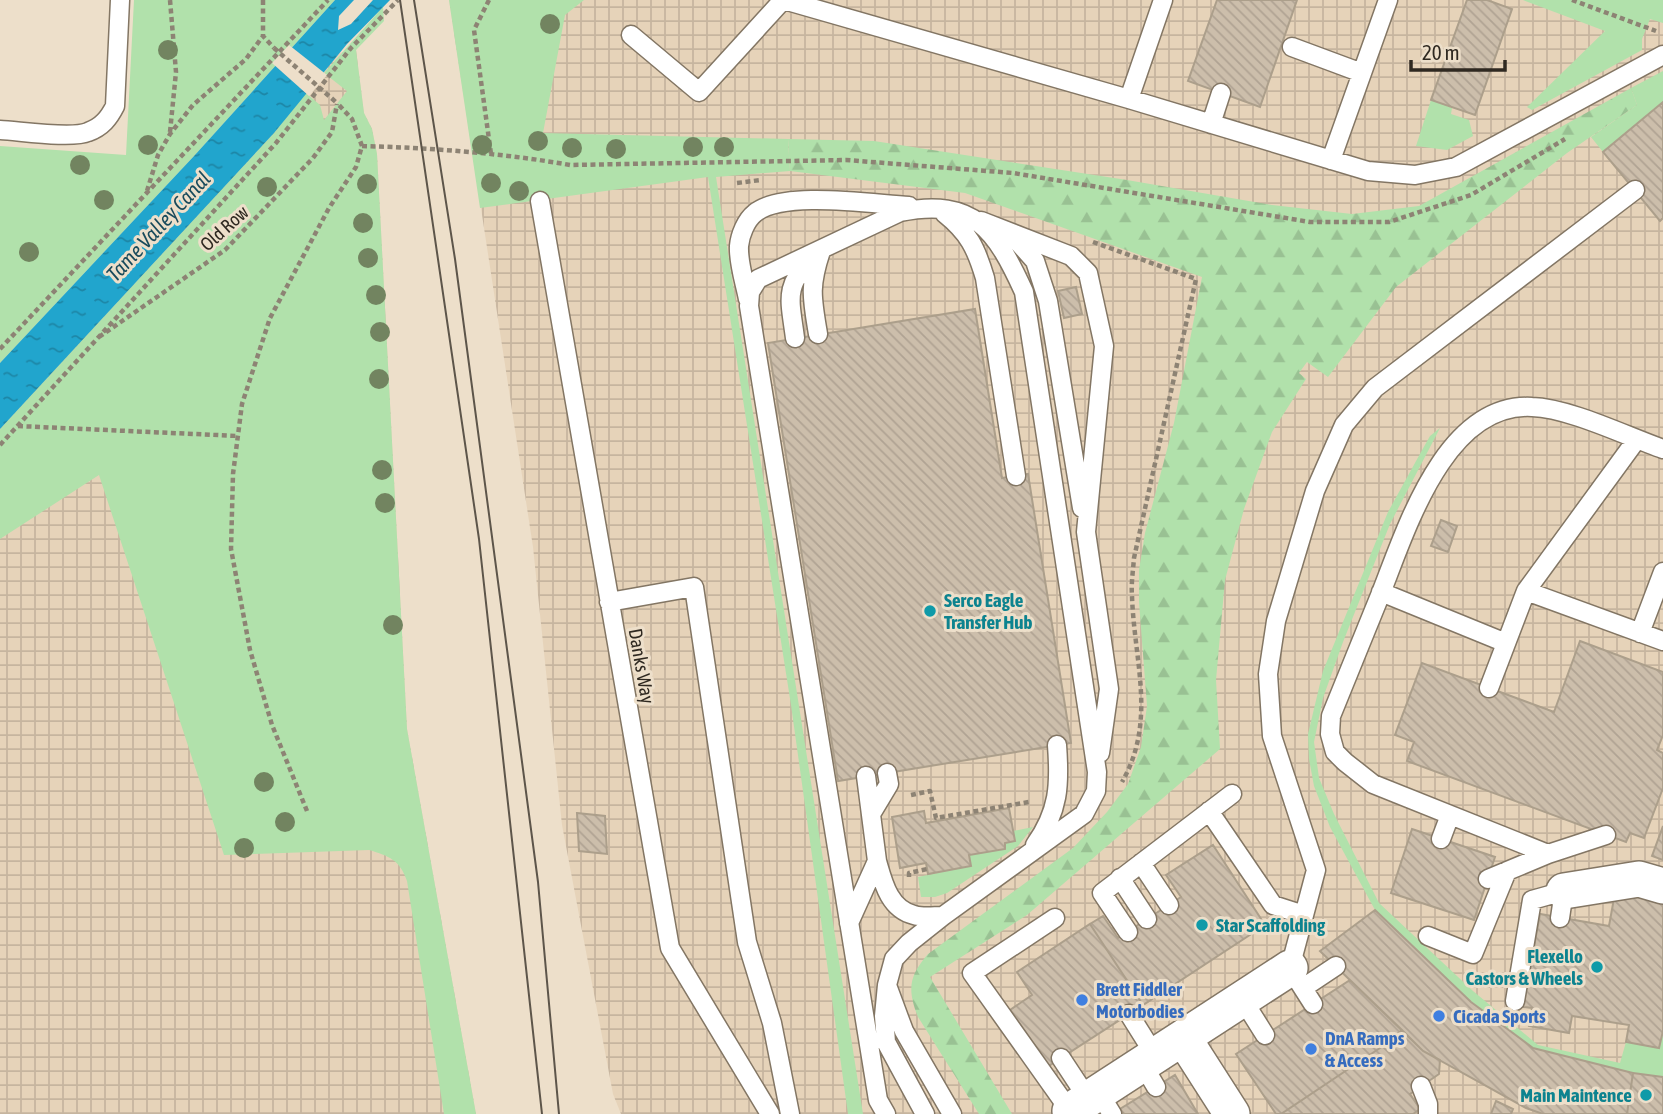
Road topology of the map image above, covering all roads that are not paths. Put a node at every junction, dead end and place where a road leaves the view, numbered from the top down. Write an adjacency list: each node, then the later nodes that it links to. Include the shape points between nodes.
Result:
1 (120, 0): 12 (lane, via 115,106 109,118 87,133 73,135)
2 (783, 0): 5 (lane, via 699,92); 10 (lane)
3 (1163, 0): 10 (lane)
4 (1388, 0): 8 (lane)
5 (631, 35)
6 (1292, 47): 8 (lane)
7 (1663, 55): 13 (lane, via 1456,167 1415,175 1368,171)
8 (1362, 73): 13 (lane)
9 (1221, 93): 11 (lane)
10 (1129, 99): 11 (lane)
11 (1211, 124): 13 (lane)
12 (0, 130)
13 (1331, 160)
14 (1635, 190): 55 (lane, via 1376,388 1344,425 1315,491 1276,621 1268,674 1272,736 1316,870)
15 (540, 201): 30 (lane, Danks Way)
16 (930, 208): 17 (lane); 19 (lane, via 900,212); 20 (lane, via 804,199 756,211 746,223 739,246); 25 (lane, via 959,225 976,247 985,278)
17 (971, 217): 18 (lane); 37 (lane, via 986,226 1024,292)
18 (1009, 232): 26 (lane, via 1035,261 1048,301); 26 (lane, via 1071,256 1088,274 1104,346)
19 (822, 248): 20 (lane, via 758,279); 21 (lane, via 812,278); 22 (lane, via 792,280)
20 (749, 306): 59 (lane)
21 (818, 334)
22 (795, 338)
23 (1637, 439): 24 (lane); 28 (lane); 29 (lane, via 1553,409 1529,406 1501,412 1476,425 1436,469)
24 (1662, 446)
25 (1016, 476)
26 (1086, 532): 37 (lane, via 1109,689)
27 (1663, 572): 31 (lane)
28 (1526, 592): 31 (lane); 33 (lane)
29 (1381, 593): 33 (lane); 42 (lane, via 1331,716 1335,752 1373,784)
30 (609, 602): 74 (lane, Danks Way, via 670,948); 75 (lane, via 694,587 747,942 772,1023)
31 (1640, 633): 32 (lane)
32 (1663, 641)
33 (1506, 643): 34 (lane)
34 (1489, 688)
35 (1057, 746): 46 (lane, via 1056,808)
36 (887, 773): 41 (lane, via 889,784)
37 (1097, 775): 46 (lane, via 1096,791 1084,814)
38 (866, 776): 41 (lane)
39 (1232, 794): 40 (lane)
40 (1209, 811): 48 (lane); 55 (lane, via 1273,905)
41 (871, 814): 47 (lane)
42 (1450, 815): 44 (lane); 45 (lane)
43 (1606, 835): 45 (lane)
44 (1441, 839)
45 (1548, 854): 49 (lane)
46 (1028, 855): 56 (lane)
47 (877, 861): 56 (lane, via 887,893 905,911 915,916); 59 (lane)
48 (1141, 863): 50 (lane); 53 (lane)
49 (1507, 871): 51 (lane); 61 (lane, via 1473,954)
50 (1120, 878): 58 (lane); 60 (lane, via 1102,892)
51 (1488, 879)
52 (1663, 886): 54 (street, via 1639,879)
53 (1169, 905)
54 (1562, 905): 66 (lane, via 1532,900)
55 (1304, 915): 64 (lane)
56 (943, 916): 63 (lane, via 894,959)
57 (1055, 918): 72 (lane, via 972,973)
58 (1147, 919)
59 (849, 923): 73 (lane)
60 (1128, 932)
61 (1429, 936)
62 (1336, 966): 64 (lane)
63 (887, 985): 76 (lane, via 886,1042); 77 (lane, via 904,1031)
64 (1302, 987): 65 (street)
65 (1243, 1000): 68 (lane); 70 (street)
66 (1515, 1001)
67 (1129, 1014): 70 (lane)
68 (1265, 1035)
69 (1061, 1058): 72 (lane)
70 (1160, 1062): 72 (street); 78 (street)
71 (1421, 1086): 79 (lane)
72 (1092, 1104)
73 (881, 1109)
74 (763, 1112)
75 (790, 1114)
76 (925, 1114)
77 (953, 1114)
78 (1232, 1114)
79 (1428, 1114)

